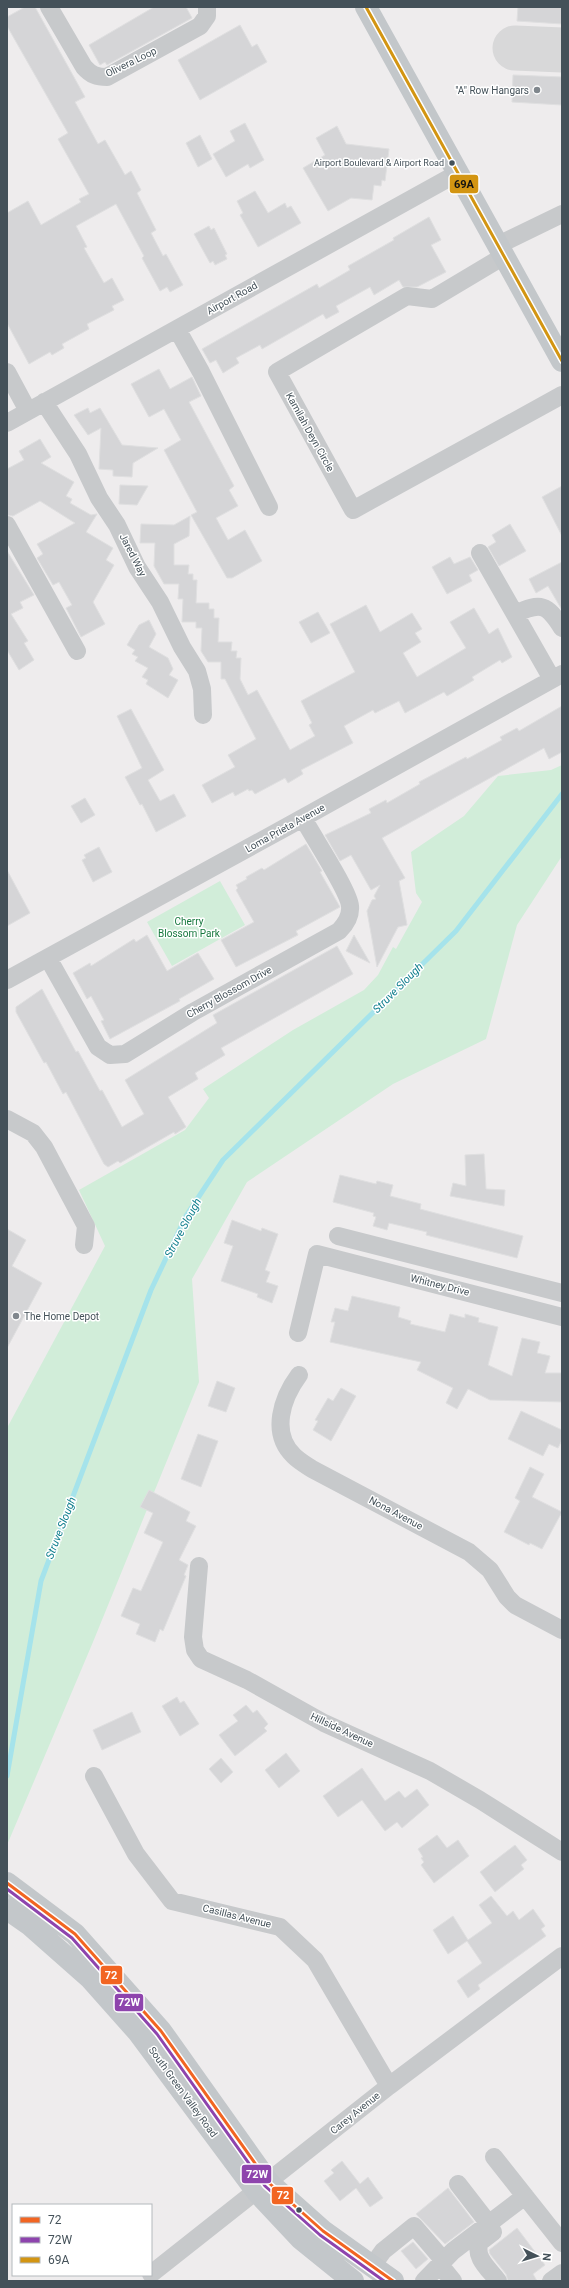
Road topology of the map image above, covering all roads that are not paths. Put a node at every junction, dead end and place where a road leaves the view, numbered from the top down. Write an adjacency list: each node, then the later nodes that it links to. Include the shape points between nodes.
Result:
1 (49, 7): 2 (street, Olivera Loop, via 84,68 89,73 101,77 107,77 200,26 207,16)
2 (207, 7)
3 (366, 7): 4 (main road)
4 (458, 173): 6 (main road); 7 (street, Airport Road)
5 (562, 214): 6 (street)
6 (501, 250): 8 (main road); 10 (street, Kamilah Deyn Circle, via 432,298 407,296 277,372 353,510)
7 (177, 328): 11 (street, Airport Road); 14 (street)
8 (562, 361)
9 (7, 372): 12 (street)
10 (562, 394)
11 (44, 402): 12 (street, Airport Road); 21 (street, Jared Way, via 78,454 137,567 157,597 182,647 197,670 202,689)
12 (28, 411): 13 (street, Airport Road)
13 (7, 423)
14 (269, 508)
15 (7, 525): 19 (street)
16 (480, 553): 17 (street)
17 (515, 614): 18 (street, via 532,606 544,606 552,612); 20 (street)
18 (562, 628)
19 (77, 650)
20 (557, 677): 22 (street, Loma Prieta Avenue)
21 (203, 715)
22 (303, 818): 23 (street, Loma Prieta Avenue); 23 (street, Cherry Blossom Drive, via 348,897 350,913 346,923 339,931 193,1012 131,1052 116,1056 98,1047)
23 (48, 958): 24 (street, Loma Prieta Avenue)
24 (7, 980)
25 (7, 1119): 27 (street, via 34,1133 44,1147 86,1226)
26 (338, 1236): 28 (street)
27 (84, 1245)
28 (562, 1293)
29 (562, 1316): 30 (street, Whitney Drive, via 318,1254)
30 (298, 1334)
31 (299, 1375): 33 (street, Nona Avenue, via 288,1390 280,1415 283,1438 295,1457 469,1552 490,1570 515,1605)
32 (199, 1566): 35 (street, Hillside Avenue, via 193,1638 195,1650 201,1659 247,1680 324,1722 430,1771)
33 (562, 1630)
34 (94, 1776): 39 (street, Casillas Avenue, via 136,1854 172,1901 280,1927 315,1960)
35 (562, 1852)
36 (7, 1883): 42 (main road, South Green Valley Road, via 75,1934 161,2031)
37 (7, 1909): 42 (main road, South Green Valley Road, via 30,1925 90,1978 138,2032)
38 (562, 1956): 39 (street, Carey Avenue)
39 (389, 2086): 42 (street, Carey Avenue)
40 (494, 2157): 43 (street)
41 (458, 2184): 44 (street)
42 (263, 2188): 47 (main road, South Green Valley Road); 48 (street, Carey Avenue); 50 (main road, South Green Valley Road, via 296,2234)
43 (528, 2200): 44 (street); 45 (street); 54 (street, via 478,2245 481,2259)
44 (489, 2224): 46 (street)
45 (562, 2243)
46 (442, 2263): 47 (street, via 414,2226 383,2251); 52 (street); 53 (street)
47 (373, 2265): 51 (main road, South Green Valley Road)
48 (152, 2273)
49 (562, 2273): 55 (street)
50 (344, 2279)
51 (394, 2281)
52 (424, 2281)
53 (453, 2281)
54 (498, 2281)
55 (551, 2281)

